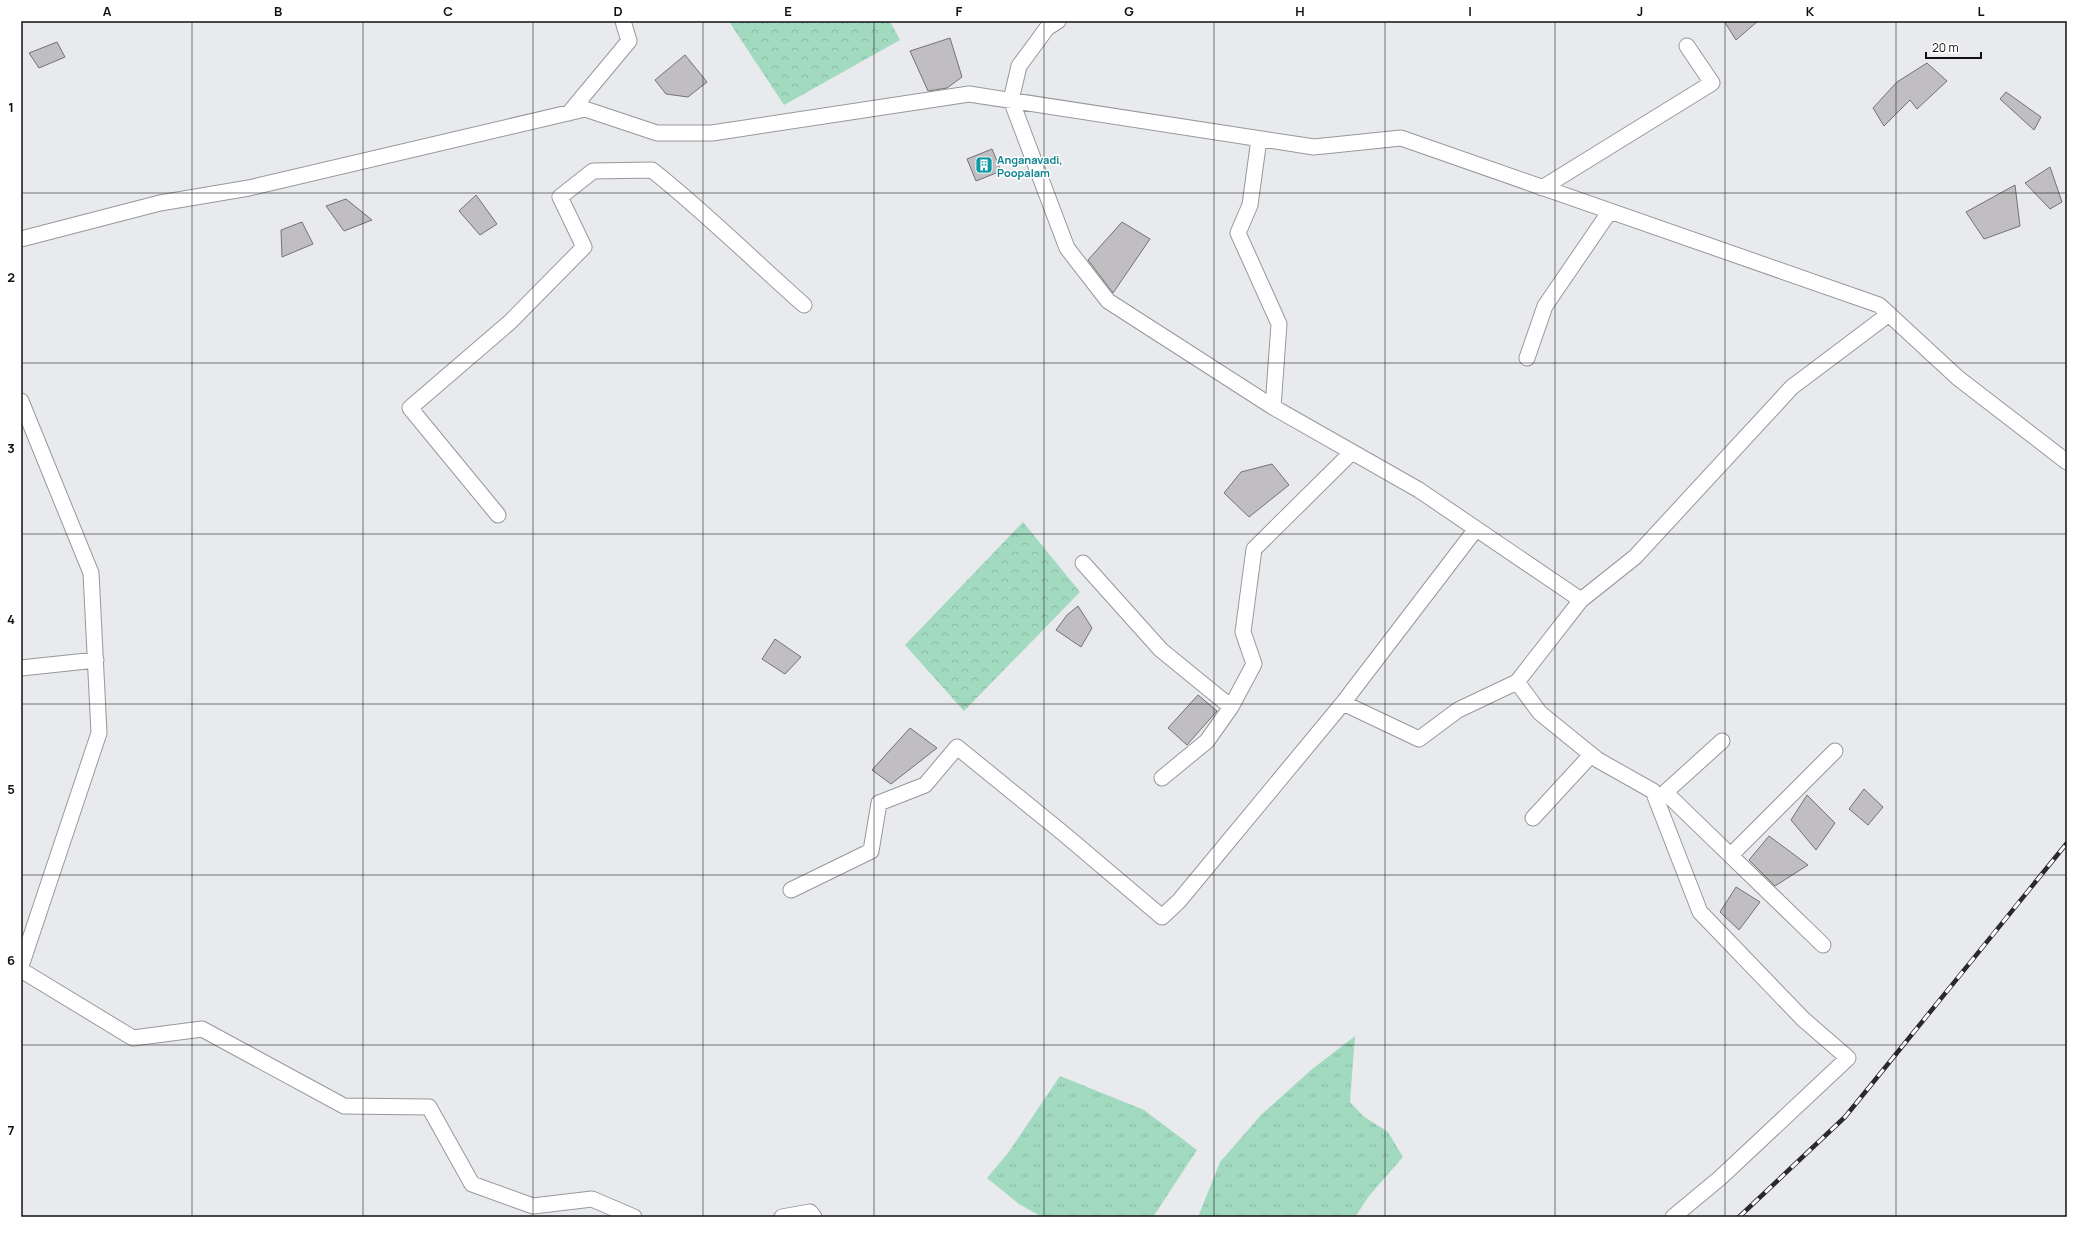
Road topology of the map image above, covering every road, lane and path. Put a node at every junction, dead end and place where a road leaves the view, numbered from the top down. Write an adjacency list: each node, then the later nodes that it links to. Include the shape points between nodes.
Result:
1 (623, 21): 5 (street, via 629,41)
2 (1058, 21): 4 (street, via 1047,28 1018,66)
3 (1687, 46): 7 (street, via 1712,83)
4 (1011, 100): 5 (street, via 969,94 712,133 657,133 585,109); 6 (street); 14 (street, via 1067,248 1108,301)
5 (569, 113): 9 (street, via 249,188 160,203)
6 (1260, 139): 7 (street, via 1314,147 1401,138); 14 (street, via 1250,205 1238,233 1279,324)
7 (1542, 188): 8 (street)
8 (1610, 211): 11 (street, via 1879,305); 12 (street, via 1545,306)
9 (21, 239)
10 (804, 305): 17 (street, via 696,205 652,170 593,171 560,197 584,247 510,322 410,408)
11 (1889, 314): 16 (street, via 1958,378); 20 (street, via 1792,387 1635,557)
12 (1527, 358)
13 (21, 402): 21 (street, via 91,573)
14 (1273, 407): 15 (street)
15 (1352, 452): 18 (street, via 1418,490); 25 (street, via 1254,548 1243,632 1254,664)
16 (2067, 462)
17 (498, 515)
18 (1476, 529): 20 (street); 24 (street)
19 (1083, 563): 25 (street, via 1161,650)
20 (1581, 600): 23 (street)
21 (96, 660): 22 (street); 35 (street, via 100,733)
22 (21, 668)
23 (1517, 682): 24 (street, via 1458,710 1419,739); 28 (street, via 1540,713)
24 (1343, 703): 33 (street, via 1180,901 1162,917 957,747 925,784 879,803 871,851)
25 (1231, 707): 29 (street, via 1207,741)
26 (1722, 741): 30 (street)
27 (1835, 750): 32 (street)
28 (1592, 755): 30 (street); 31 (street)
29 (1162, 778)
30 (1661, 796): 32 (street); 40 (street, via 1700,912 1803,1019 1848,1058 1720,1178)
31 (1534, 818)
32 (1731, 855): 34 (street)
33 (791, 890)
34 (1823, 945)
35 (21, 966)
36 (21, 970): 37 (street, via 133,1038 202,1029 344,1106 429,1107 472,1184 533,1206 592,1199)
37 (634, 1217)
38 (782, 1217): 39 (street, via 810,1212)
39 (814, 1217)
40 (1673, 1217)

